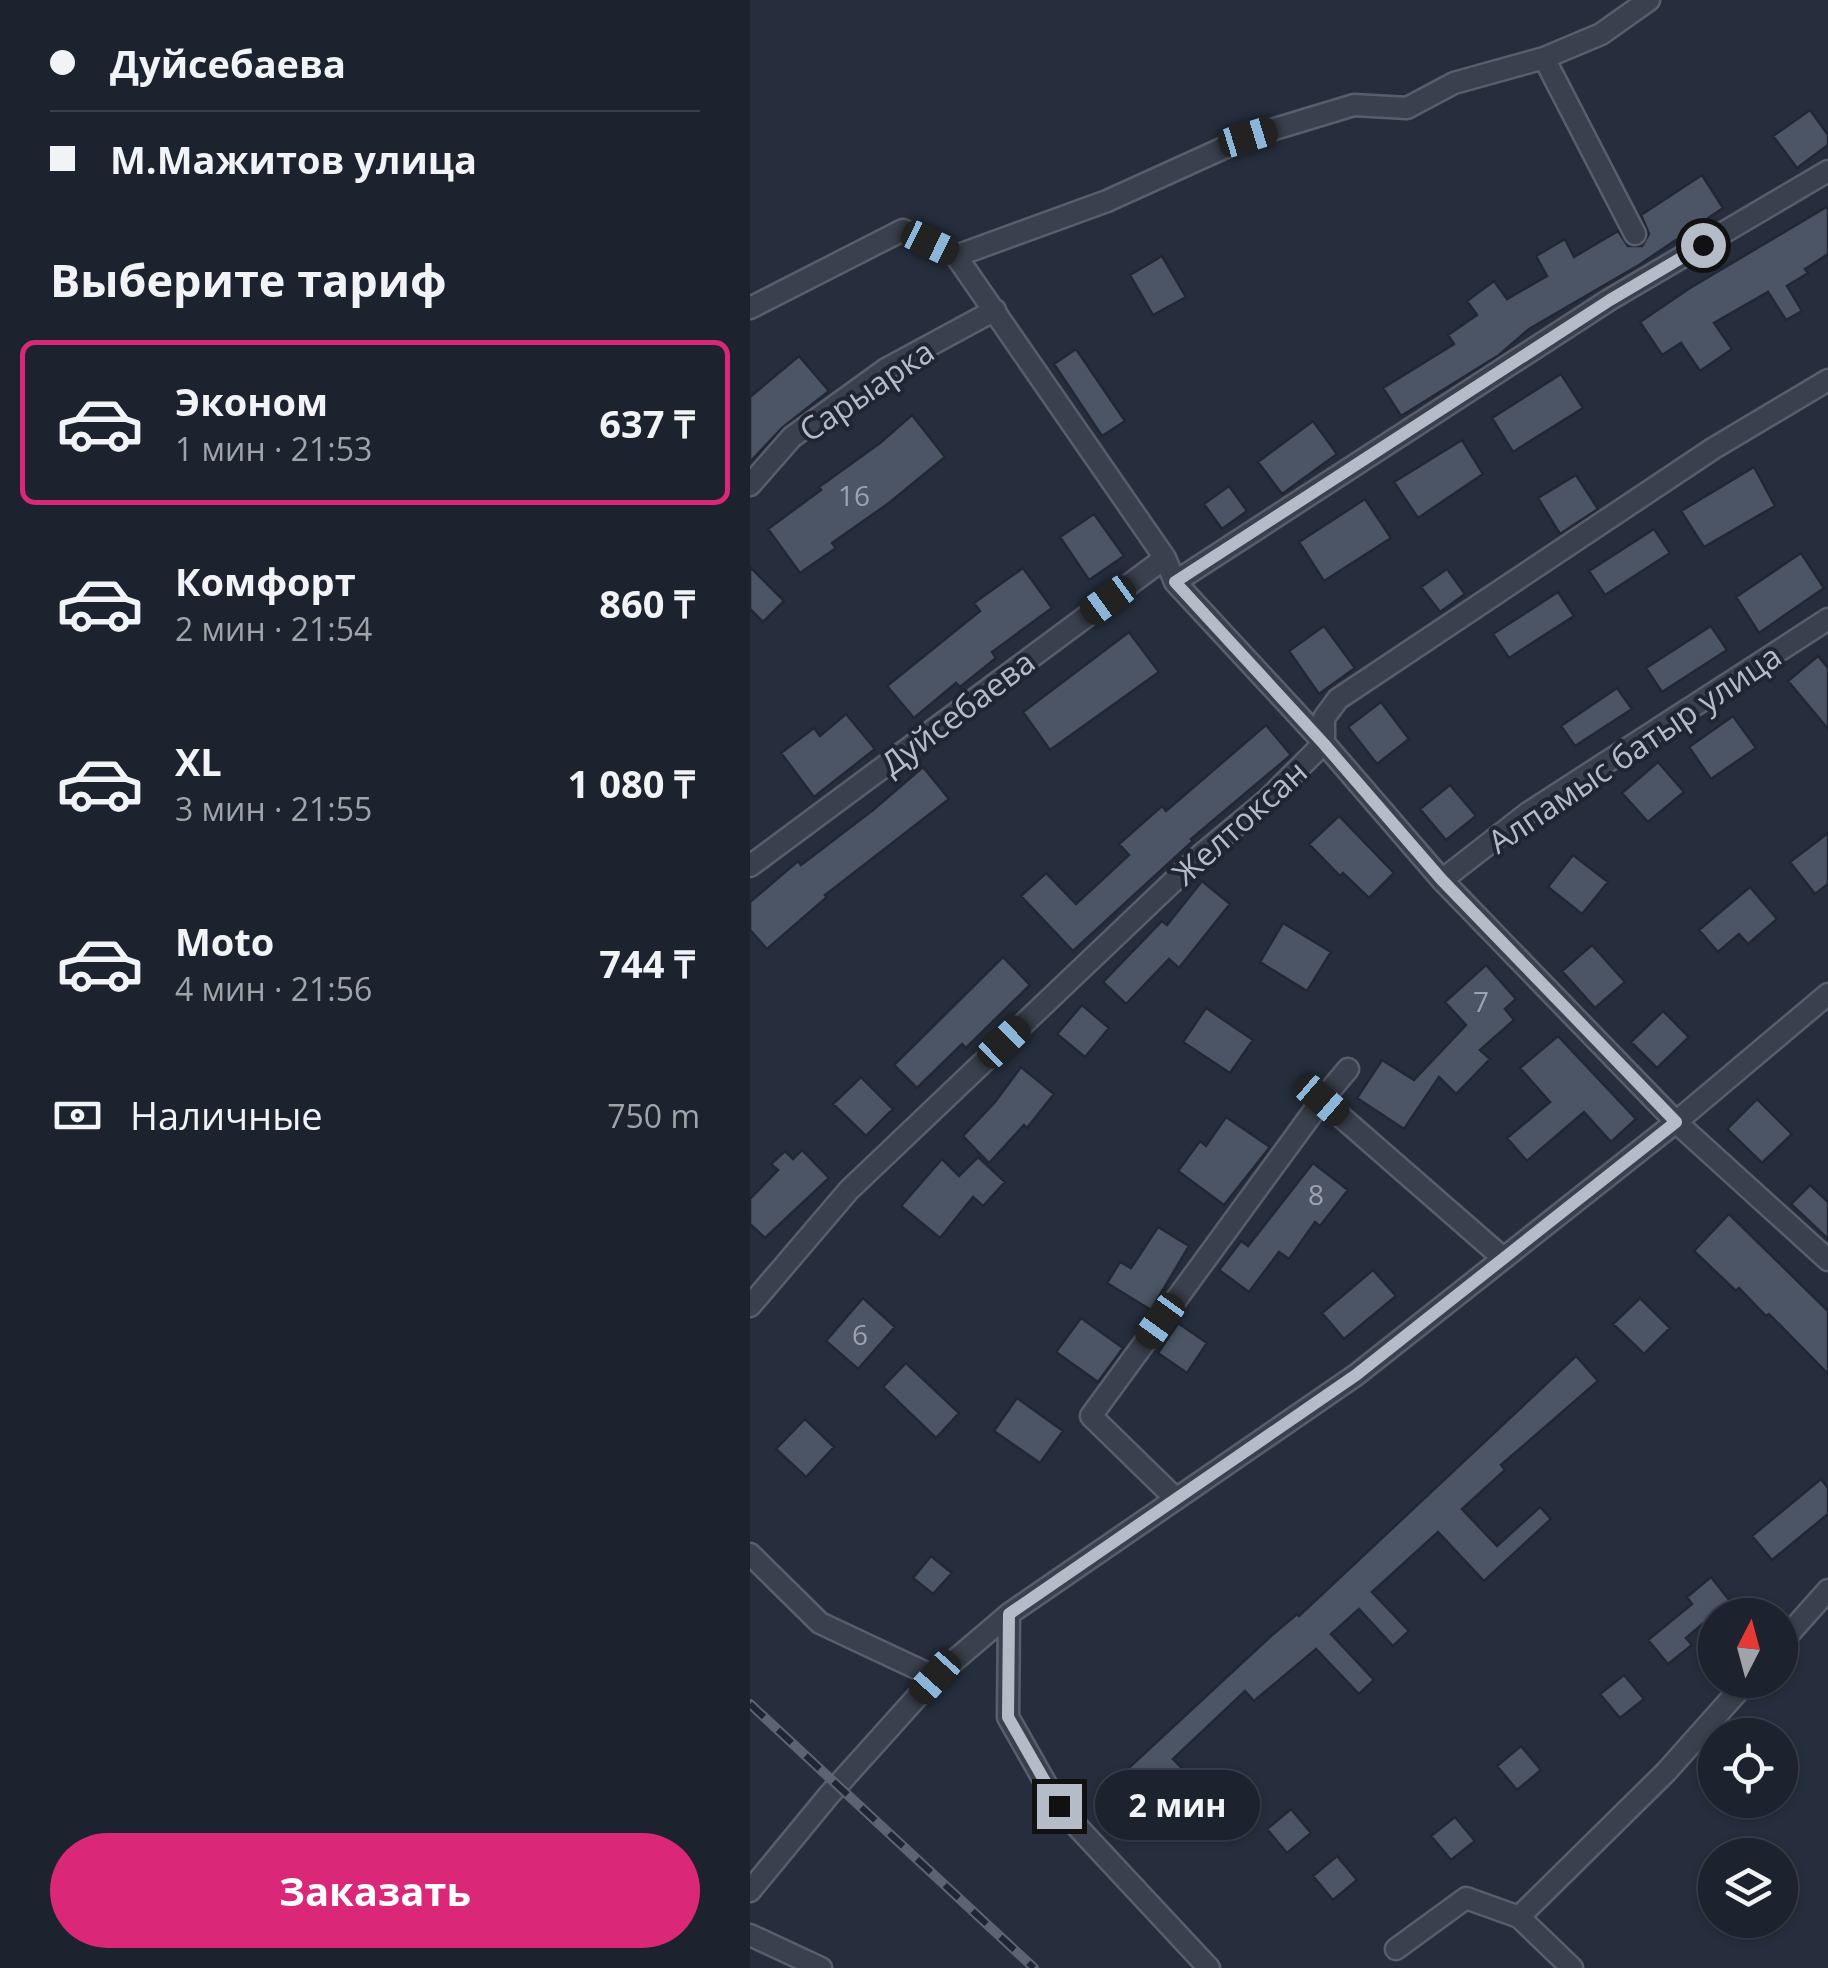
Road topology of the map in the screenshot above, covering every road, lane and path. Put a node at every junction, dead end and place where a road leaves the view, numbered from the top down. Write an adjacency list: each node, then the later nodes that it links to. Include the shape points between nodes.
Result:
1 (1649, 0): 2 (street, via 1601,34)
2 (1544, 58): 4 (street); 5 (street, via 1454,84 1408,108 1354,105 1248,137 1107,201)
3 (1828, 172): 11 (street, via 1610,300)
4 (1636, 234)
5 (956, 256): 6 (street, via 903,230); 7 (street)
6 (750, 308)
7 (994, 310): 9 (street, Сарыарка, via 886,369 792,437); 10 (street)
8 (1828, 380): 13 (street, Желтоксан, via 1714,448 1338,699 1324,718)
9 (750, 485)
10 (1166, 558): 11 (street); 14 (street, Дуйсебаева)
11 (1175, 582): 13 (street)
12 (1828, 620): 15 (street, Алпамыс батыр улица, via 1528,812)
13 (1324, 744): 15 (street); 22 (street, Желтоксан, via 848,1190)
14 (750, 866)
15 (1442, 880): 19 (street)
16 (1828, 994): 19 (street)
17 (1348, 1069): 18 (street)
18 (1322, 1100): 20 (street); 23 (street, via 1091,1416)
19 (1676, 1122): 20 (street); 21 (street)
20 (1503, 1258): 23 (street, via 1356,1375)
21 (1828, 1260)
22 (750, 1306)
23 (1176, 1499): 26 (street)
24 (750, 1554): 28 (street, via 820,1623)
25 (1828, 1590): 27 (street)
26 (1009, 1614): 28 (street); 35 (street, via 1008,1717 1059,1806)
27 (1798, 1624)
28 (935, 1677): 30 (street)
29 (1732, 1698): 31 (street)
30 (750, 1891)
31 (1519, 1917): 33 (street, via 1466,1898); 36 (street)
32 (750, 1935): 34 (street)
33 (1396, 1949)
34 (821, 1968)
35 (1209, 1968)
36 (1572, 1968)

